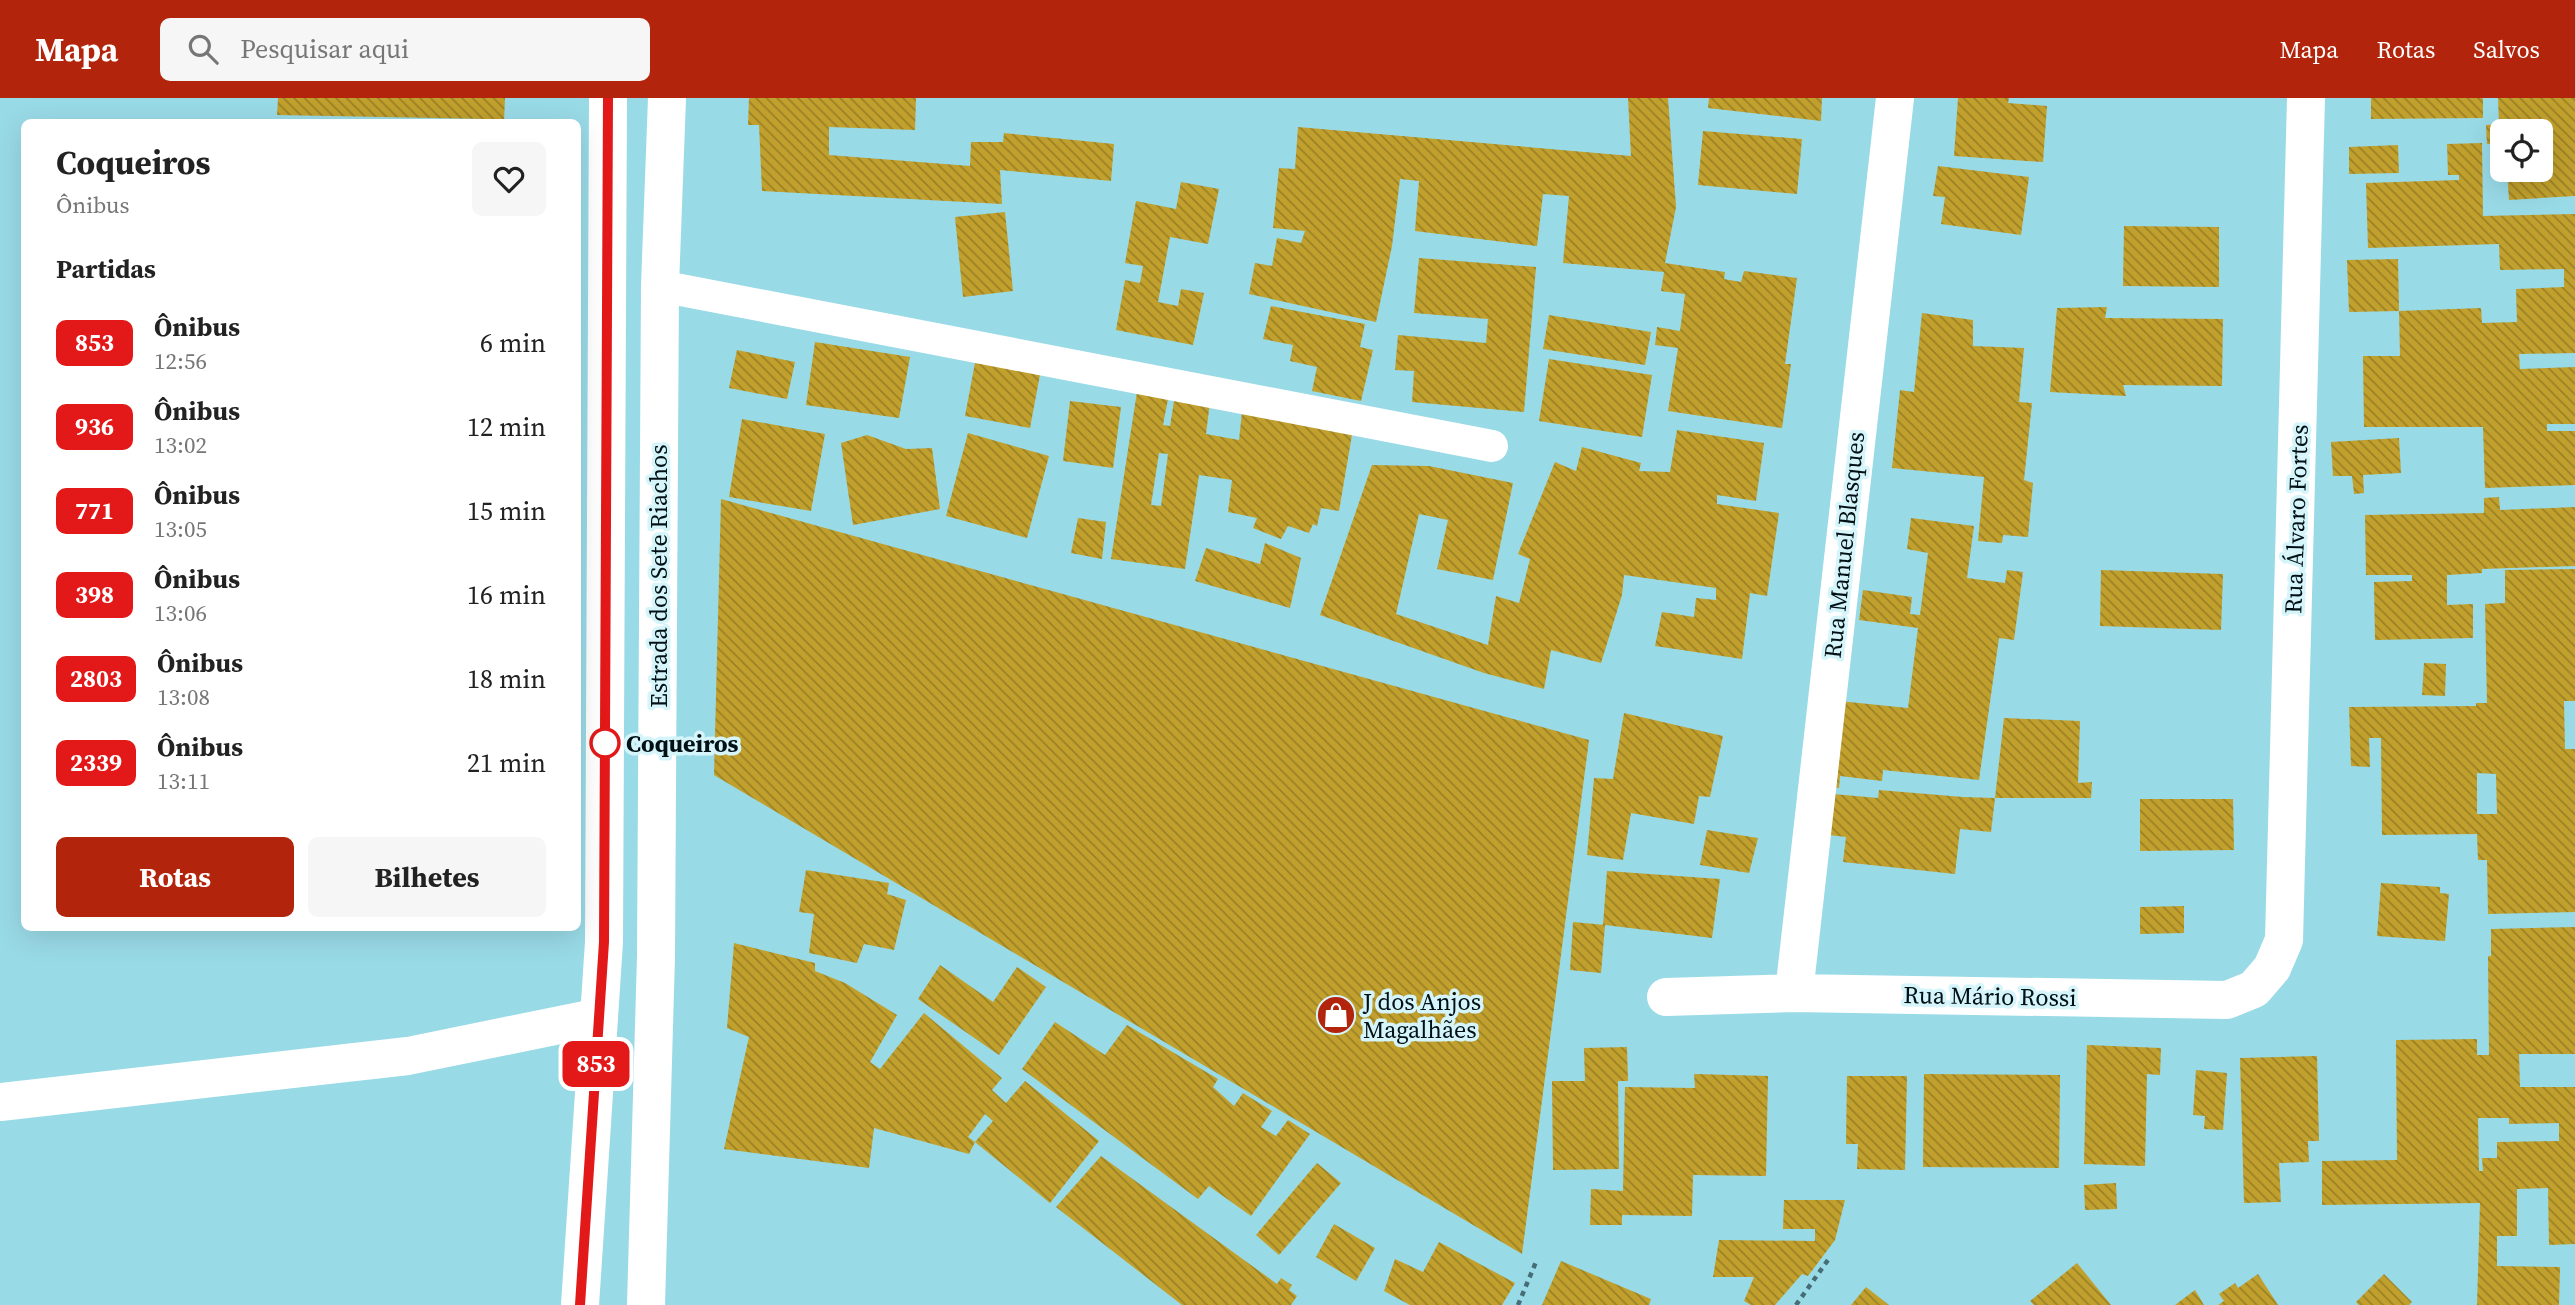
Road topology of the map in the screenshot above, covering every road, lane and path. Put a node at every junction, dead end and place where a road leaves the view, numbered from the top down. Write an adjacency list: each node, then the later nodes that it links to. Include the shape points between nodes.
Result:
1 (608, 98): 10 (street, via 604,942)
2 (667, 98): 5 (street, Estrada dos Sete Riachos)
3 (1895, 98): 8 (street, Rua Manuel Blasques)
4 (2306, 98): 7 (street, Rua Álvaro Fortes)
5 (660, 285): 6 (lane); 15 (street, Estrada dos Sete Riachos, via 656,956)
6 (1492, 446)
7 (2284, 940): 8 (street, Rua Mário Rossi, via 2272,968 2255,989 2227,1000)
8 (1794, 993): 9 (street, Rua Mário Rossi)
9 (1667, 997)
10 (599, 1017): 11 (street, via 408,1056); 14 (street)
11 (0, 1102)
12 (1828, 1260): 17 (path)
13 (1536, 1262): 16 (path)
14 (580, 1305)
15 (646, 1305)
16 (1518, 1305)
17 (1796, 1305)

